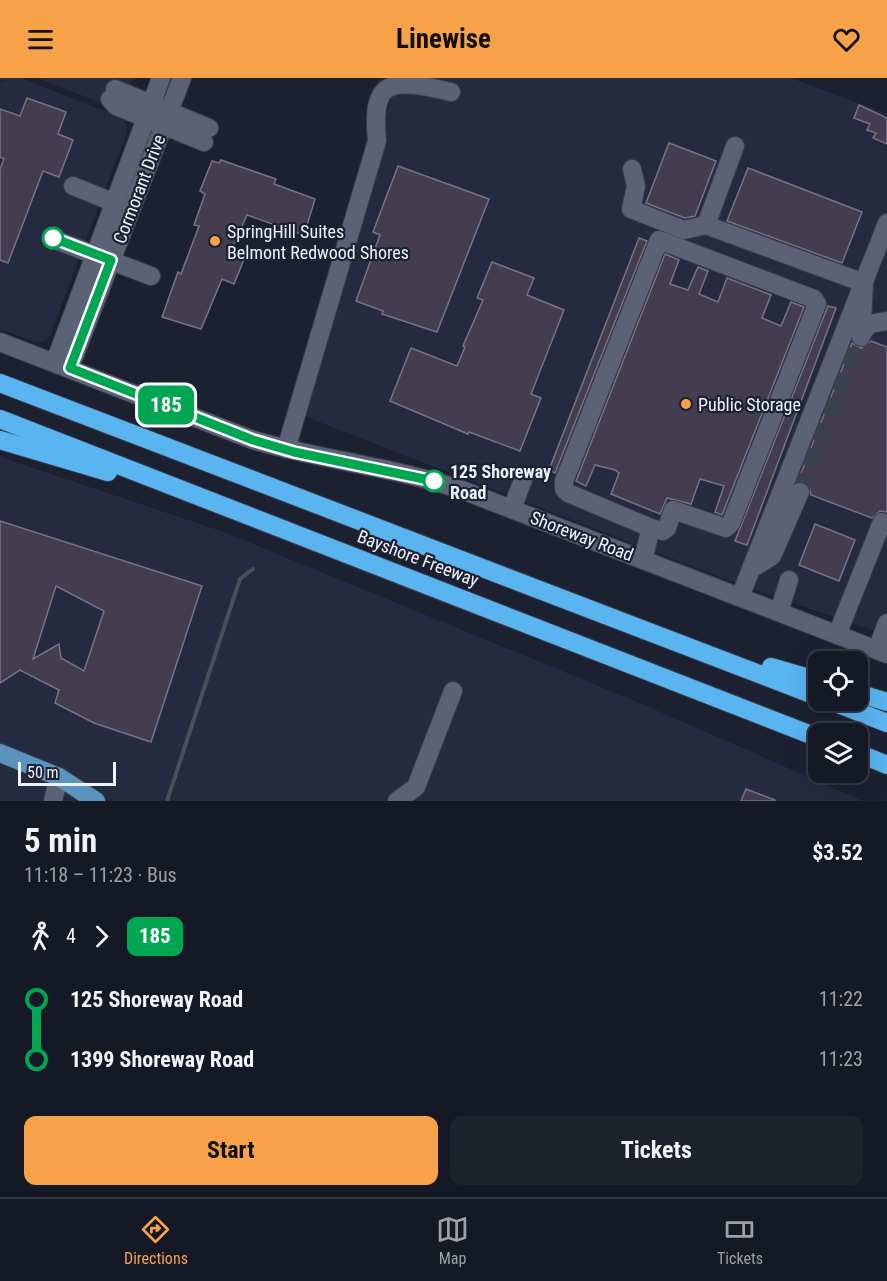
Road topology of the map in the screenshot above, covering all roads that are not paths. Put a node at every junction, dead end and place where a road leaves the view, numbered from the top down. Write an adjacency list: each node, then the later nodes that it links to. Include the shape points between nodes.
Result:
1 (162, 78): 5 (street, Cormorant Drive)
2 (182, 78): 6 (street, Cormorant Drive)
3 (451, 92): 24 (street, via 416,78 389,79 380,86 374,109 377,141)
4 (112, 94): 5 (street)
5 (149, 111): 6 (street); 11 (street, Cormorant Drive)
6 (166, 118): 7 (street); 15 (street, Cormorant Drive)
7 (206, 135)
8 (735, 146): 12 (street)
9 (632, 169): 12 (street, via 636,186 631,209 684,230)
10 (73, 186): 11 (street)
11 (115, 202): 15 (street, Cormorant Drive)
12 (706, 225): 17 (street)
13 (886, 228): 17 (street)
14 (53, 238): 15 (street)
15 (103, 257): 16 (street); 20 (street, Cormorant Drive)
16 (151, 276)
17 (864, 283): 18 (street, via 862,334 868,324); 32 (street)
18 (887, 321)
19 (0, 342): 20 (street, Shoreway Road)
20 (62, 365): 24 (street, Shoreway Road, via 253,440)
21 (0, 383): 37 (highway, Bayshore Freeway)
22 (0, 419): 27 (highway, Bayshore Freeway)
23 (0, 440): 27 (highway)
24 (286, 449): 28 (street, Shoreway Road, via 437,481)
25 (524, 477): 28 (street)
26 (800, 492): 32 (street, via 772,556)
27 (209, 500): 47 (highway, Bayshore Freeway)
28 (512, 509): 31 (street, Shoreway Road)
29 (882, 522): 38 (street)
30 (651, 528): 30 (street, via 568,493 564,482 659,240 814,299 817,304 731,523 726,528 673,510 667,528); 31 (street)
31 (643, 560): 34 (street, Shoreway Road)
32 (751, 568): 34 (street)
33 (789, 580): 35 (street)
34 (740, 597): 35 (street, Shoreway Road)
35 (779, 612): 38 (street, Shoreway Road)
36 (887, 623): 39 (street)
37 (638, 627): 40 (highway); 42 (highway, Bayshore Freeway)
38 (837, 634): 39 (street, Shoreway Road)
39 (882, 652)
40 (808, 678)
41 (453, 692): 54 (street, via 416,787)
42 (808, 693)
43 (868, 696): 44 (highway)
44 (887, 702)
45 (856, 711): 46 (highway)
46 (887, 723)
47 (808, 734)
48 (0, 753): 51 (main road)
49 (868, 757): 50 (highway)
50 (887, 765)
51 (59, 777): 52 (street); 53 (main road)
52 (53, 801)
53 (96, 801)
54 (397, 801)

